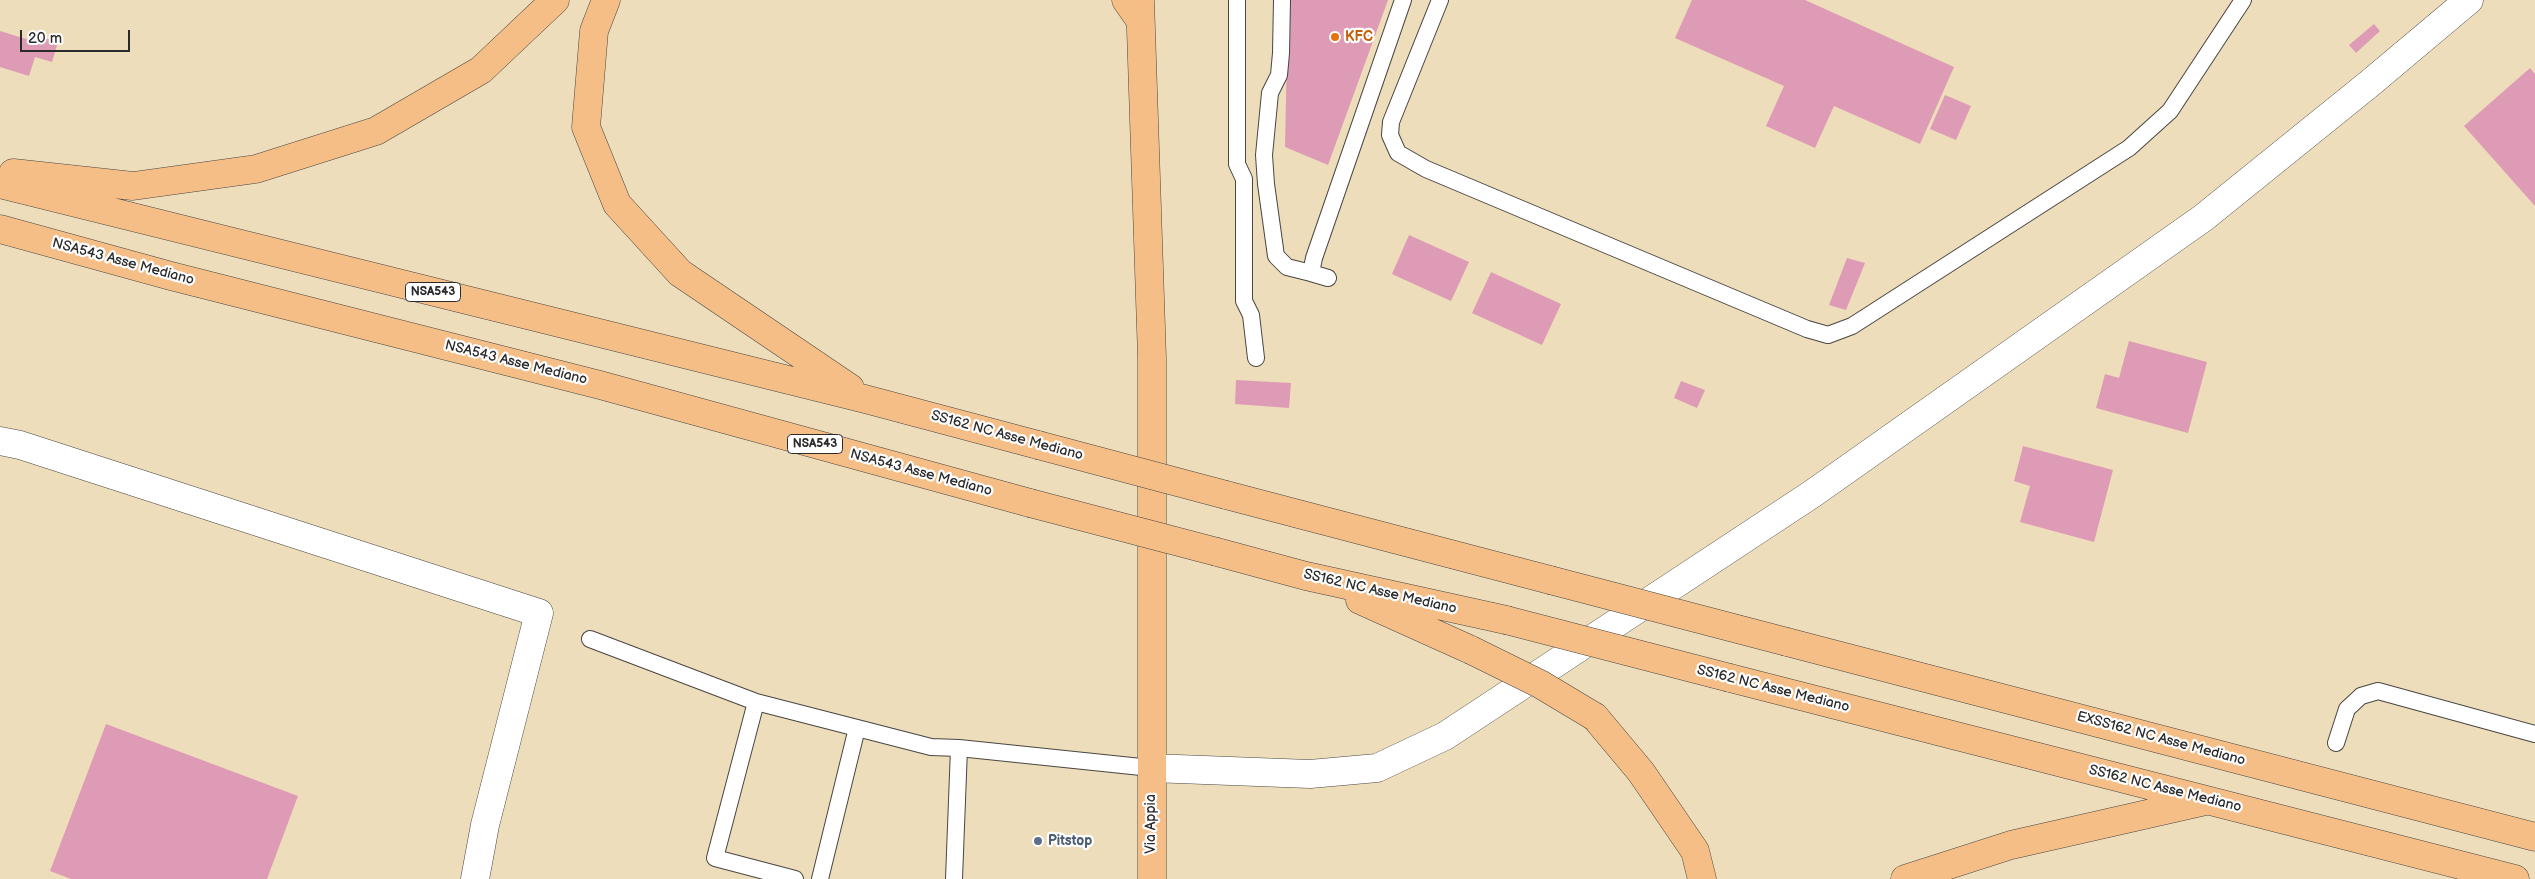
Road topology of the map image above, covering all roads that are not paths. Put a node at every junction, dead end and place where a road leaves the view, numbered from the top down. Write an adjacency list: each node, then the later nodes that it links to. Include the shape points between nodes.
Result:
1 (555, 0): 10 (main road, via 480,70 376,131 256,169 133,186)
2 (606, 0): 16 (main road, via 594,31 586,127 617,204 680,273)
3 (1237, 0): 15 (lane, via 1237,164 1244,179 1244,301 1251,315)
4 (1282, 0): 13 (lane, via 1280,60 1270,93 1264,155 1266,184 1276,256 1287,267)
5 (1403, 0): 13 (lane)
6 (1440, 0): 7 (lane, via 1391,122 1390,135 1398,153 1426,169 1828,336 1852,326 2128,148 2170,111)
7 (2244, 0)
8 (2469, 0): 27 (street, via 2203,218 1812,494 1445,736 1377,768 1310,774)
9 (1135, 7): 27 (main road, Via Appia, via 1152,358)
10 (0, 171)
11 (0, 184): 16 (main road, NSA543)
12 (0, 229): 18 (main road, NSA543 Asse Mediano / NSA543, via 600,385)
13 (1311, 273): 14 (lane)
14 (1328, 278)
15 (1256, 358)
16 (865, 399): 21 (main road, SS162 NC Asse Mediano, bridge)
17 (0, 442): 30 (street, via 39,451 539,613 485,825)
18 (1030, 502): 19 (main road, SS162 NC Asse Mediano, bridge)
19 (1306, 576): 28 (main road, SS162 NC Asse Mediano, bridge, via 1506,620); 35 (main road, bridge, via 1471,650 1540,684 1595,717 1642,772 1695,851)
20 (590, 639): 22 (lane)
21 (1787, 642): 29 (main road, EXSS162 NC Asse Mediano)
22 (756, 702): 23 (lane); 31 (lane, via 716,858)
23 (857, 728): 26 (lane, via 932,748); 32 (lane)
24 (2535, 734): 25 (lane, via 2378,691 2361,696 2347,709)
25 (2336, 743)
26 (959, 748): 27 (lane); 33 (lane)
27 (1151, 768): 34 (main road, Via Appia)
28 (2211, 800): 36 (main road, via 2011,845); 37 (main road, SS162 NC Asse Mediano)
29 (2535, 837)
30 (475, 879)
31 (795, 879)
32 (820, 879)
33 (954, 879)
34 (1152, 879)
35 (1702, 879)
36 (1905, 879)
37 (2515, 879)

